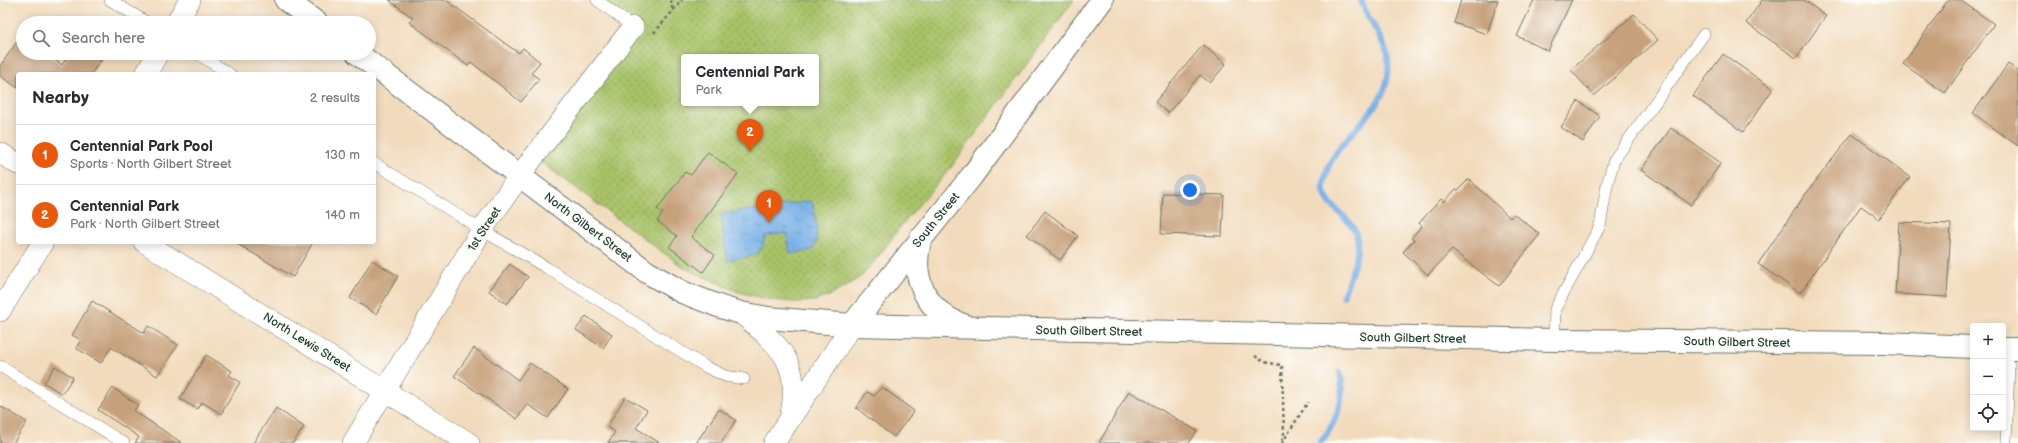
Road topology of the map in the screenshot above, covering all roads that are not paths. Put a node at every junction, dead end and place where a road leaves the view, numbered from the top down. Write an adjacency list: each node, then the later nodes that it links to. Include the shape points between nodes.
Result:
1 (110, 0): 6 (lane)
2 (190, 0): 7 (street)
3 (286, 0): 8 (street)
4 (597, 0): 9 (lane)
5 (1102, 0): 21 (street, South Street, via 971,177)
6 (136, 16)
7 (180, 16)
8 (308, 16)
9 (633, 27): 19 (street, 1st Street)
10 (1704, 34): 28 (lane, via 1614,160 1600,226 1555,310)
11 (154, 60): 14 (street)
12 (207, 60): 15 (lane)
13 (366, 60): 19 (street, North Gilbert Street)
14 (147, 72)
15 (227, 72)
16 (0, 153): 17 (street)
17 (16, 163)
18 (376, 164): 20 (lane)
19 (520, 175): 20 (street, 1st Street); 25 (street, North Gilbert Street, via 648,272 682,292)
20 (482, 230): 34 (lane, via 706,368 725,376); 35 (street, 1st Street)
21 (921, 237): 26 (street, South Street); 27 (street, via 916,262 922,290 938,311)
22 (42, 244): 24 (street)
23 (147, 244): 35 (street, North Lewis Street)
24 (0, 311)
25 (741, 313): 26 (street, North Gilbert Street, via 768,318); 36 (street, via 775,344 790,367 795,391)
26 (852, 325): 27 (street, South Gilbert Street); 36 (street, South Street)
27 (974, 329): 28 (street, South Gilbert Street)
28 (1554, 340): 29 (street, South Gilbert Street, via 1884,343)
29 (1970, 347)
30 (2006, 349): 31 (street)
31 (2018, 349)
32 (2006, 362): 37 (lane, via 2009,365)
33 (0, 366): 38 (lane)
34 (744, 379)
35 (386, 391): 39 (street, 1st Street); 40 (street, North Lewis Street)
36 (790, 418): 41 (street, South Street)
37 (2006, 441)
38 (124, 443)
39 (353, 443)
40 (469, 443)
41 (774, 443)

